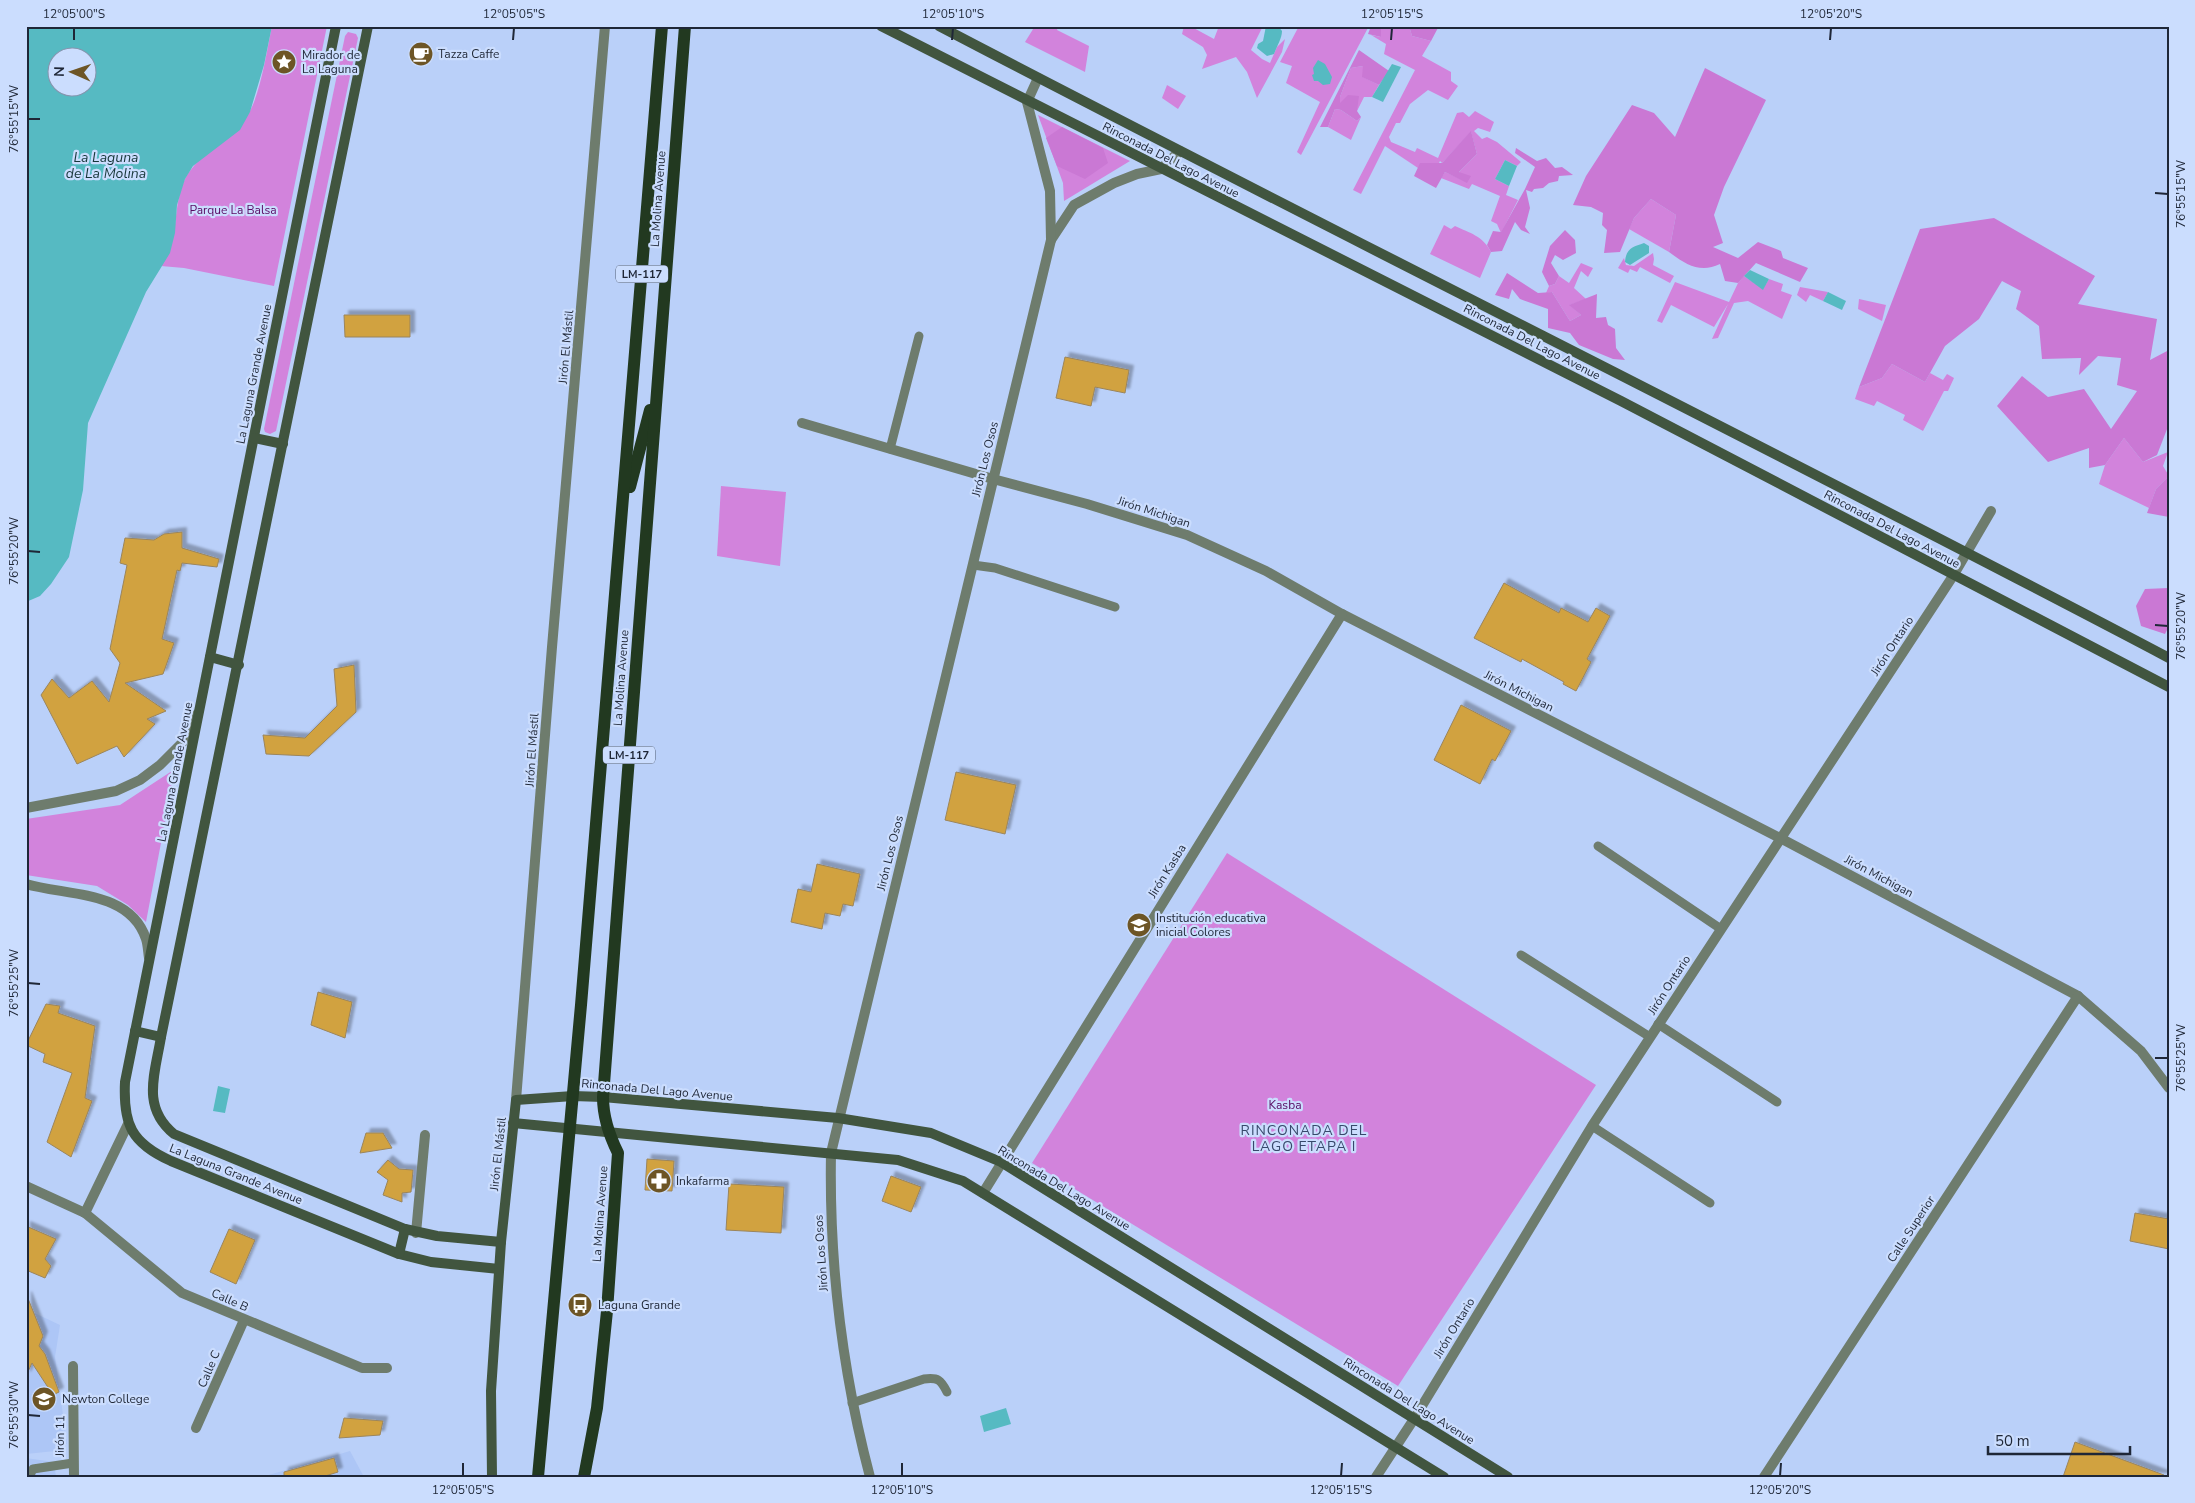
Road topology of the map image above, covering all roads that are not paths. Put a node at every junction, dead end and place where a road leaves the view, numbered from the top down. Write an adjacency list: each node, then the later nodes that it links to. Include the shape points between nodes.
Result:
1 (336, 26): 16 (street, La Laguna Grande Avenue)
2 (368, 26): 17 (street, La Laguna Grande Avenue)
3 (605, 26): 47 (street, Jirón El Mástil)
4 (662, 26): 21 (main road, La Molina Avenue / LM-117)
5 (685, 26): 14 (main road, La Molina Avenue / LM-117)
6 (881, 26): 9 (street, Rinconada Del Lago Avenue)
7 (939, 26): 8 (street, Rinconada Del Lago Avenue)
8 (1038, 78): 9 (street); 10 (street, Rinconada Del Lago Avenue)
9 (1028, 102): 11 (street, Rinconada Del Lago Avenue); 12 (street, Jirón Los Osos, via 1050,191)
10 (1180, 151): 11 (street); 22 (street, Rinconada Del Lago Avenue)
11 (1161, 169): 12 (street, Jirón Los Osos, via 1114,183 1074,205); 24 (street, Rinconada Del Lago Avenue, via 1621,401)
12 (1051, 240): 19 (street, Jirón Los Osos)
13 (919, 336): 18 (lane)
14 (658, 378): 21 (main road); 46 (main road, La Molina Avenue / LM-117)
15 (802, 423): 18 (street, Jirón Michigan)
16 (254, 438): 17 (street); 27 (street, La Laguna Grande Avenue)
17 (283, 444): 29 (street, La Laguna Grande Avenue)
18 (890, 449): 19 (street, Jirón Michigan)
19 (993, 479): 23 (street, Jirón Los Osos); 26 (street, Jirón Michigan, via 1187,535 1266,571)
20 (1991, 511): 22 (street, Jirón Ontario)
21 (621, 521): 45 (main road, La Molina Avenue / LM-117)
22 (1967, 552): 24 (street, Jirón Ontario); 28 (street, Rinconada Del Lago Avenue)
23 (973, 565): 25 (lane, via 995,568); 49 (street, Jirón Los Osos)
24 (1953, 576): 30 (street, Rinconada Del Lago Avenue); 33 (street, Jirón Ontario)
25 (1115, 607)
26 (1342, 614): 33 (street, Jirón Michigan); 57 (street, Jirón Kasba)
27 (210, 657): 29 (street); 31 (street, La Laguna Grande Avenue)
28 (2169, 658)
29 (239, 664): 42 (street, La Laguna Grande Avenue)
30 (2169, 688)
31 (200, 709): 32 (street, via 182,743 140,780 116,791); 38 (street, La Laguna Grande Avenue)
32 (26, 808)
33 (1780, 838): 36 (street, Jirón Ontario); 39 (street, Jirón Michigan)
34 (1598, 846): 36 (lane)
35 (26, 884): 38 (street, via 119,905 136,920 146,940)
36 (1721, 929): 40 (street, Jirón Ontario)
37 (1521, 955): 43 (lane)
38 (149, 962): 41 (street, La Laguna Grande Avenue)
39 (2078, 996): 44 (street, Jirón Michigan, via 2141,1051); 85 (street, Calle Superior)
40 (1658, 1024): 43 (street, Jirón Ontario); 48 (lane)
41 (135, 1031): 42 (street); 51 (street, La Laguna Grande Avenue, via 125,1082 124,1106)
42 (162, 1037): 62 (street, La Laguna Grande Avenue, via 153,1098 162,1124 174,1134)
43 (1650, 1037): 52 (street, Jirón Ontario)
44 (2169, 1088)
45 (573, 1096): 46 (street, Rinconada Del Lago Avenue); 47 (street, Rinconada Del Lago Avenue); 53 (main road, La Molina Avenue / LM-117)
46 (603, 1097): 49 (street, Rinconada Del Lago Avenue); 54 (main road, La Molina Avenue / LM-117)
47 (516, 1100): 50 (street, Jirón El Mástil)
48 (1777, 1102)
49 (838, 1118): 56 (street, Jirón Los Osos); 57 (street, Rinconada Del Lago Avenue, via 931,1133)
50 (512, 1123): 53 (street); 64 (street, Jirón El Mástil)
51 (128, 1124): 61 (street); 65 (street, La Laguna Grande Avenue, via 154,1154)
52 (1592, 1126): 60 (lane); 72 (street, Jirón Ontario)
53 (570, 1129): 54 (street); 79 (main road, La Molina Avenue / LM-117)
54 (608, 1132): 56 (street); 80 (main road, La Molina Avenue / LM-117, via 618,1154 611,1257 597,1408)
55 (426, 1135): 63 (street)
56 (831, 1153): 59 (street, via 898,1160 963,1181); 71 (street, Jirón Los Osos, via 835,1278)
57 (1000, 1162): 59 (street, Jirón Kasba); 72 (street, Rinconada Del Lago Avenue)
58 (26, 1186): 61 (street, Calle B)
59 (983, 1193): 74 (street)
60 (1710, 1204)
61 (84, 1213): 67 (street, Calle B, via 182,1293)
62 (405, 1230): 63 (street, La Laguna Grande Avenue); 65 (street)
63 (416, 1233): 64 (street, La Laguna Grande Avenue)
64 (501, 1242): 66 (street, Jirón El Mástil)
65 (399, 1254): 66 (street, La Laguna Grande Avenue, via 431,1262)
66 (499, 1268): 78 (street, Jirón El Mástil, via 492,1391)
67 (244, 1320): 69 (street, Calle B, via 362,1368); 73 (street, Calle C)
68 (74, 1366): 75 (street, Jirón 11)
69 (387, 1368)
70 (947, 1392): 71 (lane, via 942,1382 930,1378)
71 (852, 1403): 81 (street, Jirón Los Osos)
72 (1414, 1419): 74 (street, Jirón Ontario); 84 (street, Rinconada Del Lago Avenue)
73 (196, 1428)
74 (1395, 1446): 82 (street, Jirón Ontario); 83 (street)
75 (73, 1463): 76 (lane, via 39,1467 33,1469); 77 (street, Jirón 11)
76 (29, 1477)
77 (74, 1477)
78 (492, 1477)
79 (538, 1477)
80 (584, 1477)
81 (870, 1477)
82 (1376, 1477)
83 (1444, 1477)
84 (1508, 1477)
85 (1764, 1477)

